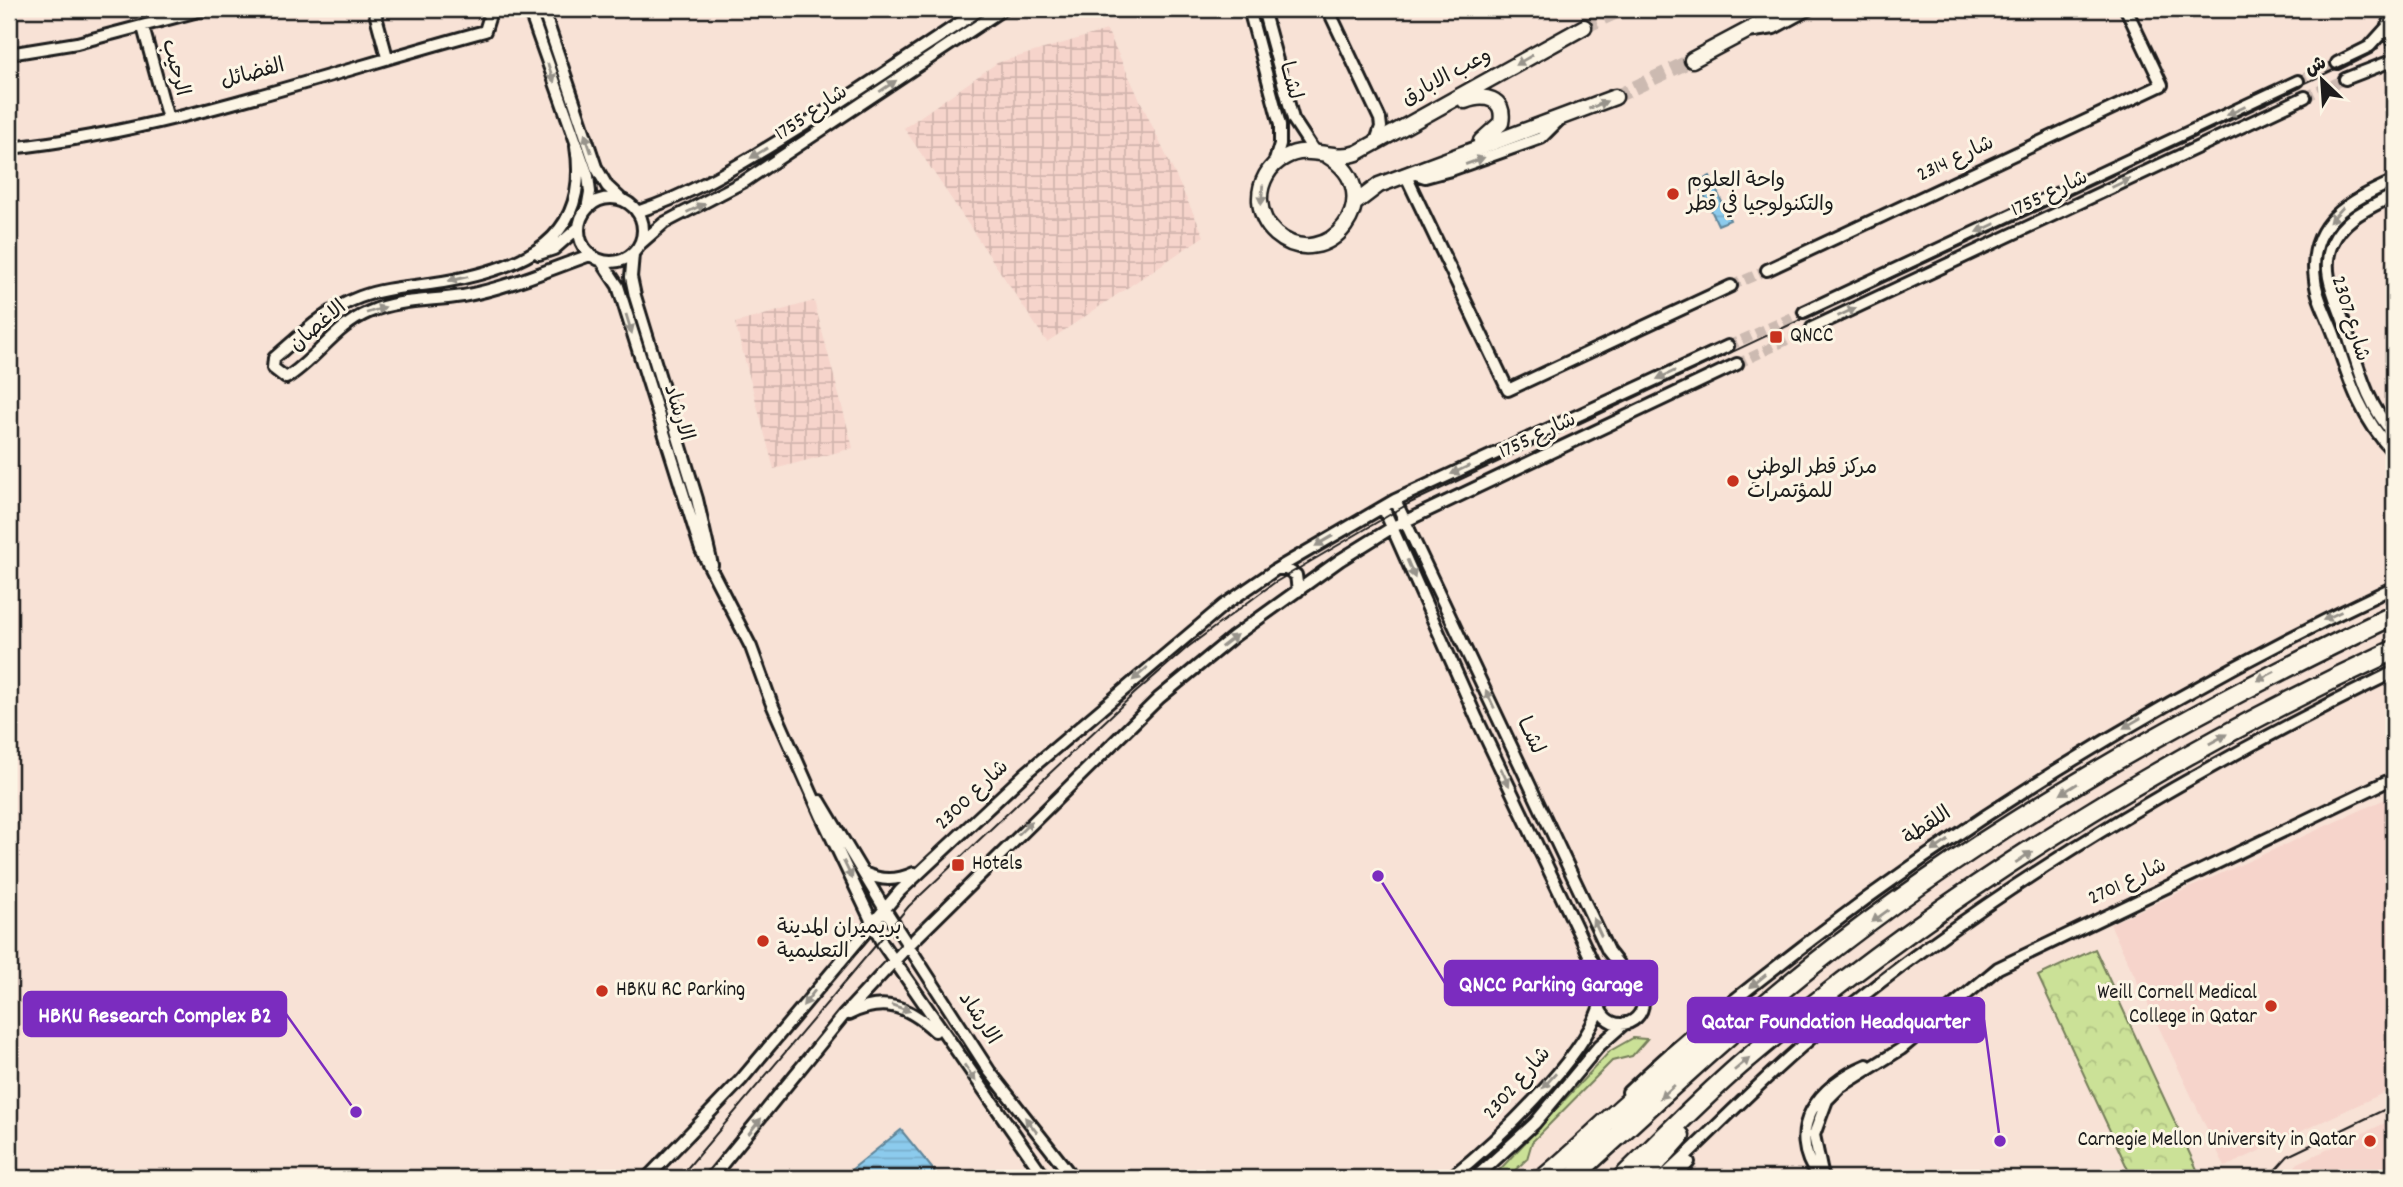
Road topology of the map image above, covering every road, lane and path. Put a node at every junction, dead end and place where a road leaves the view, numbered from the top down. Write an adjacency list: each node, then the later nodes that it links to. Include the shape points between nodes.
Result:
1 (205, 9): 16 (street, الرحيب)
2 (374, 9): 21 (street)
3 (488, 9): 21 (street, الفضائل, via 485,31)
4 (529, 9): 35 (street, one-way to 35)
5 (543, 9): 45 (street, one-way to 5, via 607,187 596,167)
6 (981, 9): 49 (street, شارع 1755, one-way to 49, via 713,181)
7 (1003, 9): 51 (street, شارع 1755, one-way to 7, via 664,223 746,181)
8 (1249, 9): 40 (street, لشــا, via 1280,125)
9 (1263, 9): 37 (street, لشــا, via 1293,119)
10 (1328, 9): 31 (street)
11 (1788, 9): 18 (street)
12 (1809, 9): 18 (street, via 1774,28)
13 (2126, 9): 55 (street, شارع 2314, via 2162,85)
14 (2394, 9): 15 (street)
15 (2388, 26): 19 (street); 24 (street, via 2369,47)
16 (143, 27): 20 (street, الرحيب); 30 (street, الرحيب)
17 (1584, 27): 29 (street, وعب الابارق, one-way to 29)
18 (1748, 32): 22 (street)
19 (2394, 49)
20 (9, 54)
21 (387, 57): 30 (street, الفضائل)
22 (1692, 60)
23 (2394, 60): 25 (street)
24 (2337, 63)
25 (2345, 79)
26 (2298, 81): 57 (street, شارع 1755, one-way to 57)
27 (1615, 97): 32 (street, one-way to 27)
28 (2305, 97): 58 (street, شارع 1755, one-way to 28)
29 (1430, 114): 33 (street, وعب الابارق); 39 (street, via 1481,96 1499,105 1502,118 1497,129)
30 (168, 118): 36 (street, الفضائل, via 99,135)
31 (1380, 119): 33 (street, via 1390,127); 34 (street)
32 (1560, 119): 39 (street); 42 (street, one-way to 32, via 1541,138)
33 (1401, 127): 34 (street, وعب الابارق)
34 (1375, 145): 38 (street, وعب الابارق, via 1349,156)
35 (576, 146): 48 (street, via 590,184); 53 (street, الاغصان, via 578,179 569,212 551,240)
36 (9, 147)
37 (1314, 151): 38 (street); 40 (street, via 1293,153)
38 (1328, 156): 47 (street, via 1349,176)
39 (1452, 157): 41 (street)
40 (1275, 164): 47 (street, one-way to 47, via 1263,182 1260,203 1266,223 1281,238 1307,246 1322,243 1347,224)
41 (1408, 173): 42 (street); 46 (street); 47 (street, via 1371,189)
42 (1425, 177): 46 (street)
43 (2394, 181): 62 (street, شارع 2307, one-way to 62, via 2351,201 2335,215 2319,241 2315,272 2351,390)
44 (2394, 195): 61 (street, شارع 2307, via 2350,220 2336,237 2327,262 2359,374)
45 (622, 200): 48 (street, via 603,199); 49 (street)
46 (1418, 200): 56 (street, via 1508,390)
47 (1354, 204)
48 (587, 209): 50 (street)
49 (637, 212): 51 (street, via 643,225)
50 (578, 228): 52 (street, via 580,242); 53 (street, الاغصان, via 554,249)
51 (637, 249): 54 (street, via 619,262); 68 (street, الارشاد, via 631,277 635,296 697,499)
52 (590, 255): 53 (street, الاغصان, one-way to 52, via 491,271 360,297 328,311 274,358 273,368 286,379 343,327 370,311 410,300 498,288); 54 (street)
53 (523, 259)
54 (602, 262): 68 (street, الارشاد, one-way to 68, via 618,286 694,531)
55 (1767, 270)
56 (1731, 286)
57 (1804, 312)
58 (1812, 328)
59 (1728, 346): 63 (street, شارع 1755, one-way to 63)
60 (1737, 364): 65 (street, شارع 1755)
61 (2394, 434)
62 (2394, 453)
63 (1395, 500): 64 (street, شارع 1755); 65 (street, لشــا)
64 (1383, 507): 66 (street, لشــا); 67 (street, شارع 2300, one-way to 67)
65 (1407, 521): 66 (street, شارع 1755); 82 (street, لشــا, one-way to 65, via 1608,951)
66 (1393, 527): 70 (street); 83 (street, لشــا, one-way to 83, via 1472,708 1594,965)
67 (1275, 570): 70 (street, via 1286,569 1296,575); 76 (street, شارع 2300, one-way to 76, via 1161,657)
68 (715, 576): 75 (street, الارشاد, via 751,647)
69 (2394, 587): 96 (street, اللقطة, one-way to 96, via 2216,674 2105,739 1895,877 1773,969 1645,1075)
70 (1298, 591): 80 (street, one-way to 70, via 1159,698)
71 (2394, 615): 86 (main road, اللقطة, one-way to 86, via 2264,677 2003,830 1815,963)
72 (2394, 650): 88 (main road, one-way to 72, via 1855,973 2079,821 2246,724)
73 (2394, 672): 89 (street, via 2172,789 2004,895 1828,1023)
74 (2392, 779): 102 (street, شارع 2701, via 2007,962 1901,1049 1842,1075 1819,1099 1804,1131 1806,1153)
75 (815, 797): 77 (street, الارشاد); 79 (street, الارشاد, one-way to 79)
76 (923, 869): 77 (street, via 892,880); 78 (street, شارع 2300)
77 (864, 873): 78 (street, الارشاد)
78 (884, 908): 79 (street, شارع 2300); 80 (street, الارشاد)
79 (872, 921): 81 (street, الارشاد); 90 (street, شارع 2300, one-way to 90, via 741,1080)
80 (908, 946): 81 (street); 93 (street, الارشاد, one-way to 80, via 990,1072)
81 (893, 962): 84 (street); 87 (street, الارشاد)
82 (1634, 984): 83 (street, via 1615,981); 85 (street, via 1642,994 1643,1006 1637,1017)
83 (1601, 1000): 85 (street, via 1612,1021); 94 (street, شارع 2302, one-way to 94, via 1592,1026 1556,1073)
84 (844, 1016): 87 (street, الارشاد, one-way to 87, via 869,1006 891,1004 914,1013); 91 (street, one-way to 84)
85 (1625, 1023): 95 (street, شارع 2302, via 1599,1046 1535,1123)
86 (1740, 1026): 96 (main road, via 1698,1048); 97 (main road, اللقطة, one-way to 97)
87 (949, 1044): 92 (street, الارشاد, one-way to 92)
88 (1717, 1087): 98 (main road); 99 (main road)
89 (1733, 1112): 100 (street); 101 (street)
90 (647, 1178)
91 (710, 1178)
92 (1045, 1178)
93 (1073, 1178)
94 (1450, 1178)
95 (1475, 1178)
96 (1542, 1178)
97 (1572, 1178)
98 (1622, 1178)
99 (1643, 1178)
100 (1662, 1178)
101 (1675, 1178)
102 (1821, 1178)

